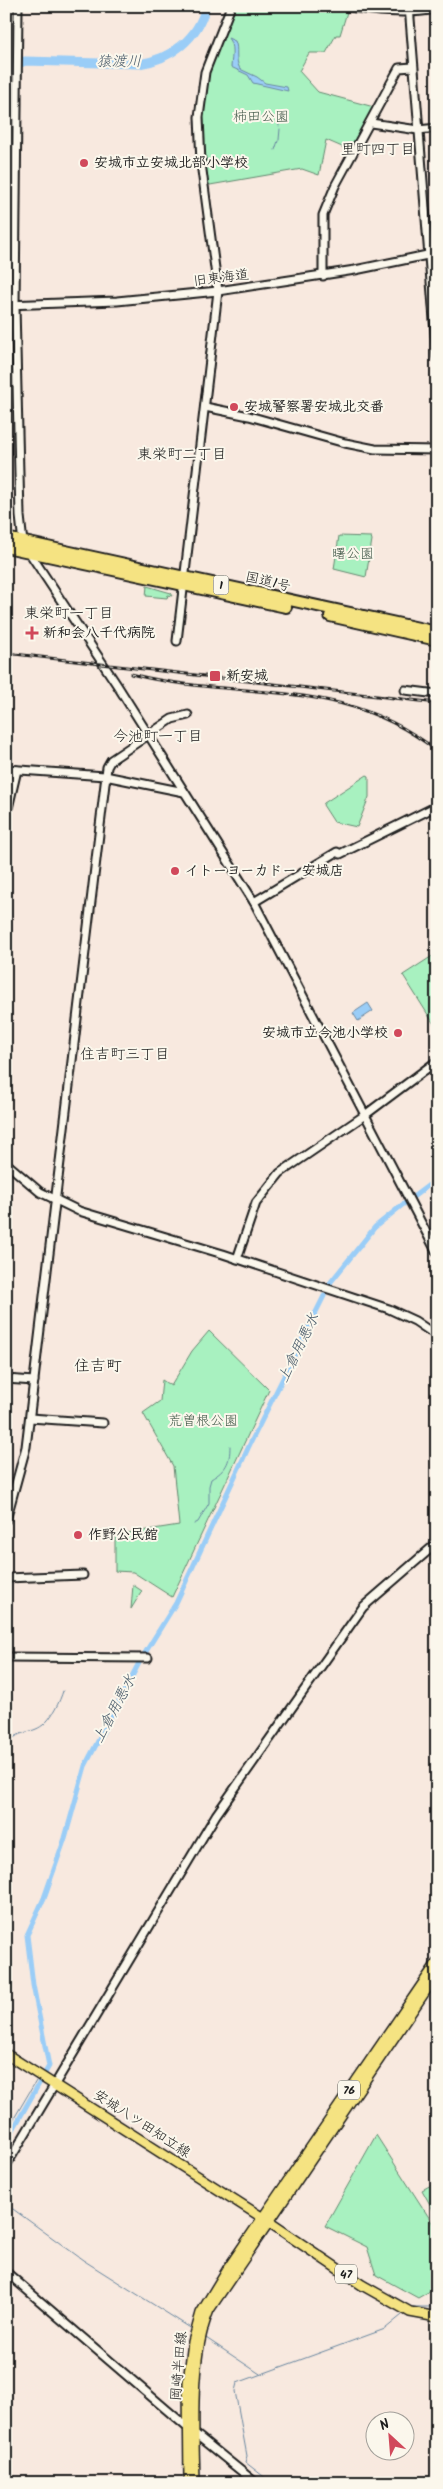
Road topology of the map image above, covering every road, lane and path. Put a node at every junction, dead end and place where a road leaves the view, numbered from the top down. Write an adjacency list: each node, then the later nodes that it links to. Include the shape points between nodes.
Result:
1 (18, 6): 15 (street)
2 (231, 6): 13 (street, via 205,72 199,117 201,163)
3 (343, 6): 5 (street)
4 (437, 9): 5 (street)
5 (409, 10): 6 (street)
6 (414, 67): 7 (street, via 399,68); 9 (street)
7 (371, 123): 9 (street); 12 (street, via 323,215)
8 (437, 128): 9 (street)
9 (418, 130): 11 (street)
10 (437, 253): 11 (street, 旧東海道)
11 (428, 256): 12 (street, 旧東海道); 16 (street)
12 (323, 276): 13 (street, 旧東海道)
13 (218, 291): 15 (street, 旧東海道); 17 (street)
14 (6, 305): 15 (street, 旧東海道)
15 (14, 306): 20 (street, via 20,516)
16 (437, 357)
17 (205, 407): 18 (street, via 375,449); 23 (street)
18 (437, 450)
19 (6, 538): 20 (highway, 国道1号 / 1)
20 (24, 542): 22 (street); 23 (highway, 国道1号 / 1)
21 (6, 547): 22 (highway, 国道1号 / 1)
22 (30, 552): 23 (highway, 国道1号 / 1); 30 (street)
23 (185, 582): 24 (highway, 国道1号 / 1); 25 (highway, 国道1号 / 1); 26 (street)
24 (437, 632)
25 (437, 640)
26 (177, 642)
27 (405, 690): 28 (street)
28 (437, 694)
29 (188, 715): 30 (street, via 172,719)
30 (149, 735): 33 (street, via 111,760); 34 (street)
31 (6, 769): 32 (street)
32 (17, 770): 33 (street); 36 (street)
33 (105, 776): 34 (street); 41 (street)
34 (184, 792): 37 (street)
35 (437, 806): 37 (street, via 340,854 337,852)
36 (6, 817)
37 (254, 902): 39 (street)
38 (437, 1061): 39 (street)
39 (365, 1115): 42 (street); 43 (street, via 288,1165 272,1181 256,1203)
40 (6, 1163): 41 (street, via 40,1192)
41 (56, 1201): 43 (street, via 128,1227); 46 (street)
42 (437, 1253)
43 (237, 1259): 44 (street, via 389,1309)
44 (437, 1336)
45 (6, 1379): 46 (street)
46 (34, 1381): 47 (street)
47 (30, 1418): 48 (street); 49 (street, via 20,1475)
48 (103, 1423)
49 (6, 1520)
50 (437, 1543): 58 (street, via 363,1608 289,1710 216,1815)
51 (83, 1575): 52 (street)
52 (6, 1578)
53 (144, 1657): 54 (street)
54 (6, 1658)
55 (437, 1963): 60 (main road, 76)
56 (437, 1974): 60 (main road, 76)
57 (6, 2054): 58 (main road, 安城八ツ田知立線)
58 (51, 2082): 59 (street); 60 (main road, 安城八ツ田知立線)
59 (6, 2166)
60 (266, 2220): 62 (main road, 47, via 362,2285 410,2312); 63 (main road, 岡崎半田線, via 213,2291 195,2330 188,2382)
61 (6, 2272): 63 (street)
62 (437, 2317)
63 (192, 2431): 64 (main road, 岡崎半田線); 65 (main road, 岡崎半田線); 66 (street)
64 (189, 2483)
65 (195, 2483)
66 (256, 2483)

